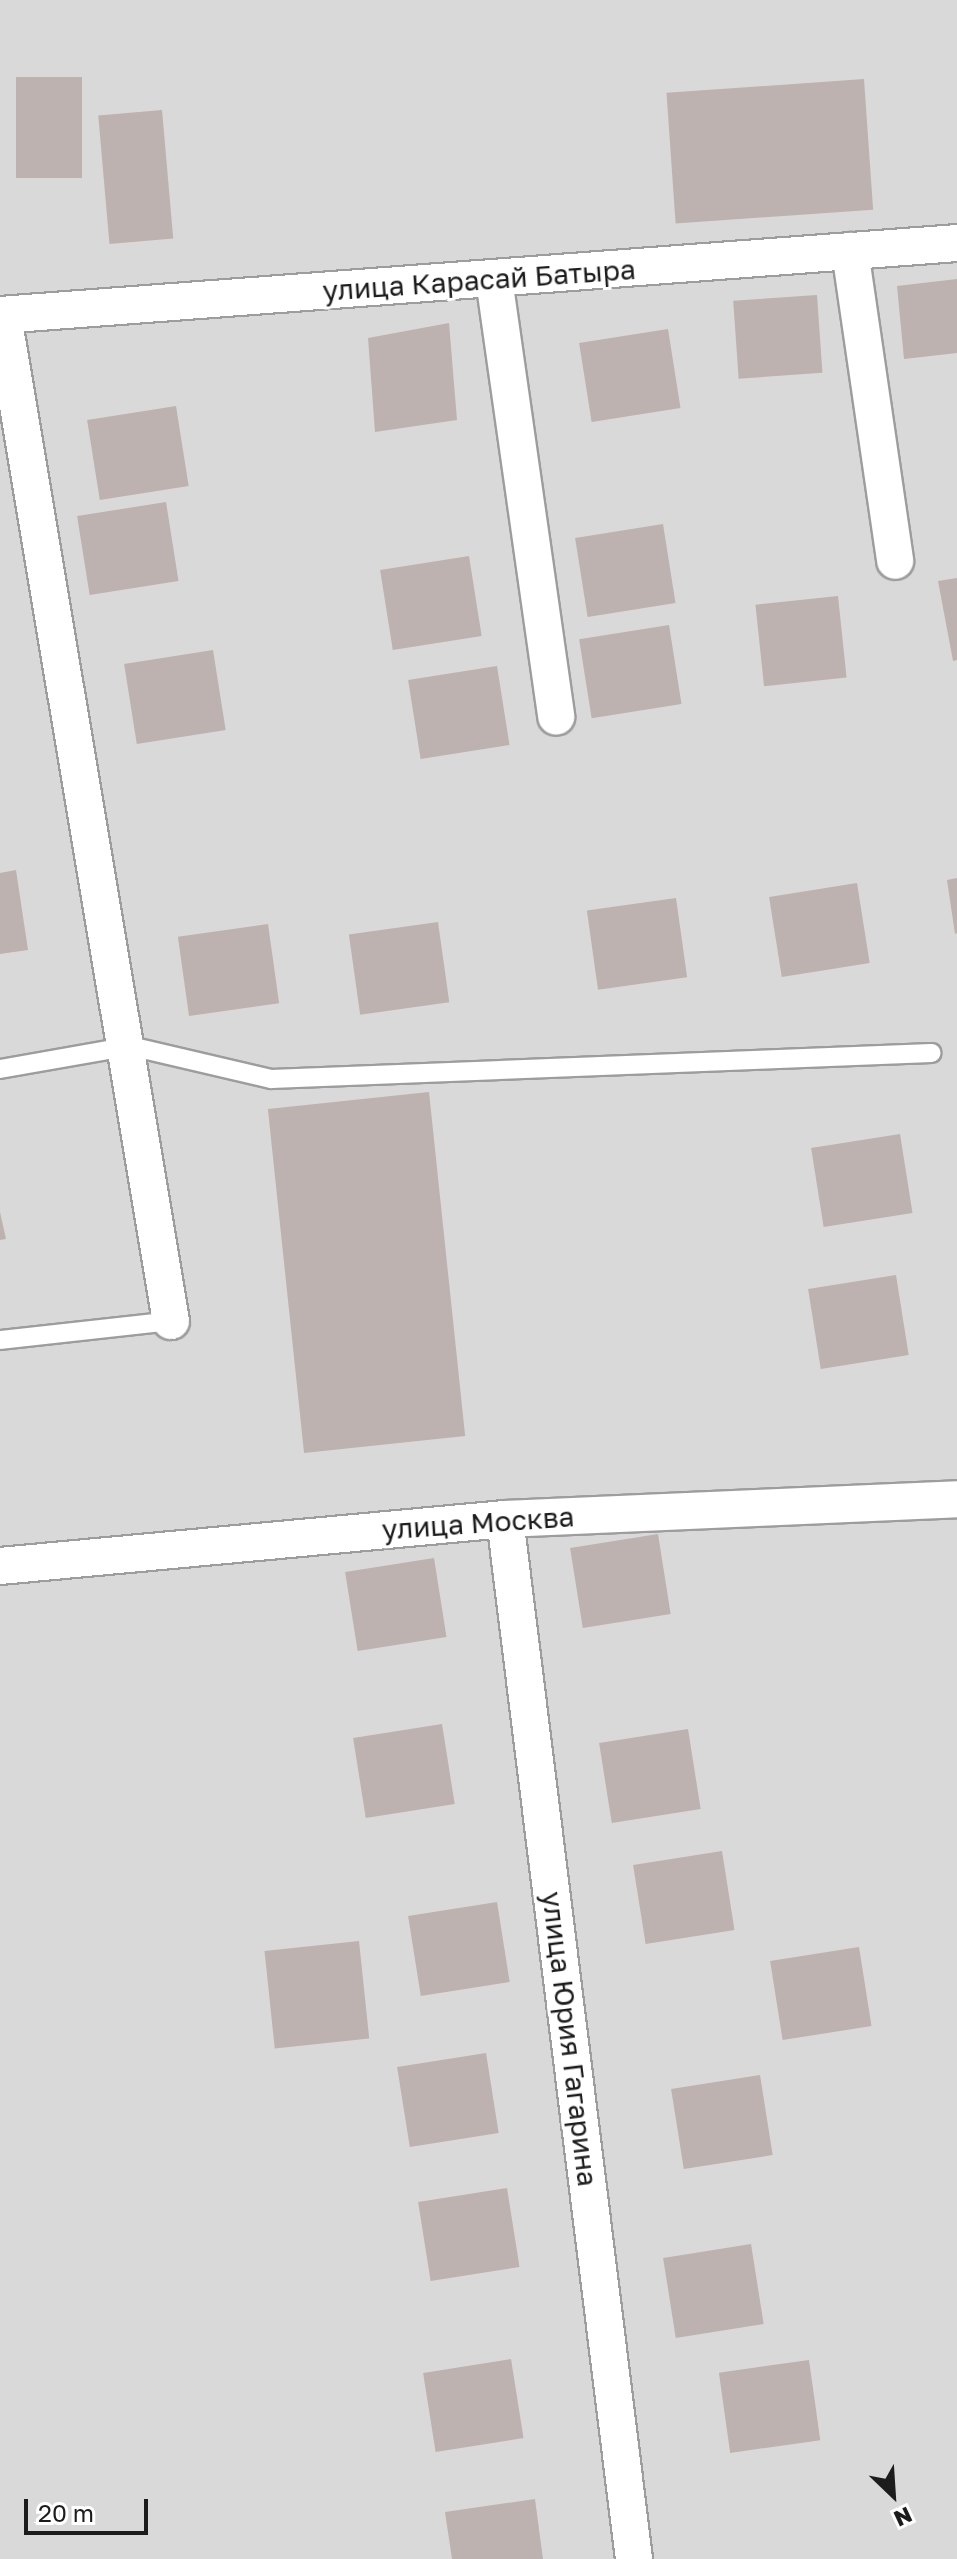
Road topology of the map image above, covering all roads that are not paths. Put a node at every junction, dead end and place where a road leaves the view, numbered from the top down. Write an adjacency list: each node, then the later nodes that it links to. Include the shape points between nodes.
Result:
1 (957, 243): 2 (street, улица Карасай Батыра)
2 (850, 251): 3 (street, улица Карасай Батыра); 5 (street)
3 (494, 279): 4 (street, улица Карасай Батыра); 6 (street)
4 (1, 316): 7 (street)
5 (895, 561)
6 (556, 717)
7 (130, 1046): 8 (lane, via 271,1079); 9 (lane); 10 (street)
8 (931, 1053)
9 (0, 1069)
10 (171, 1321): 11 (lane)
11 (0, 1340)
12 (957, 1499): 13 (street, улица Москва)
13 (505, 1519): 14 (street, улица Москва); 15 (street, улица Юрия Гагарина)
14 (0, 1566)
15 (634, 2559)

